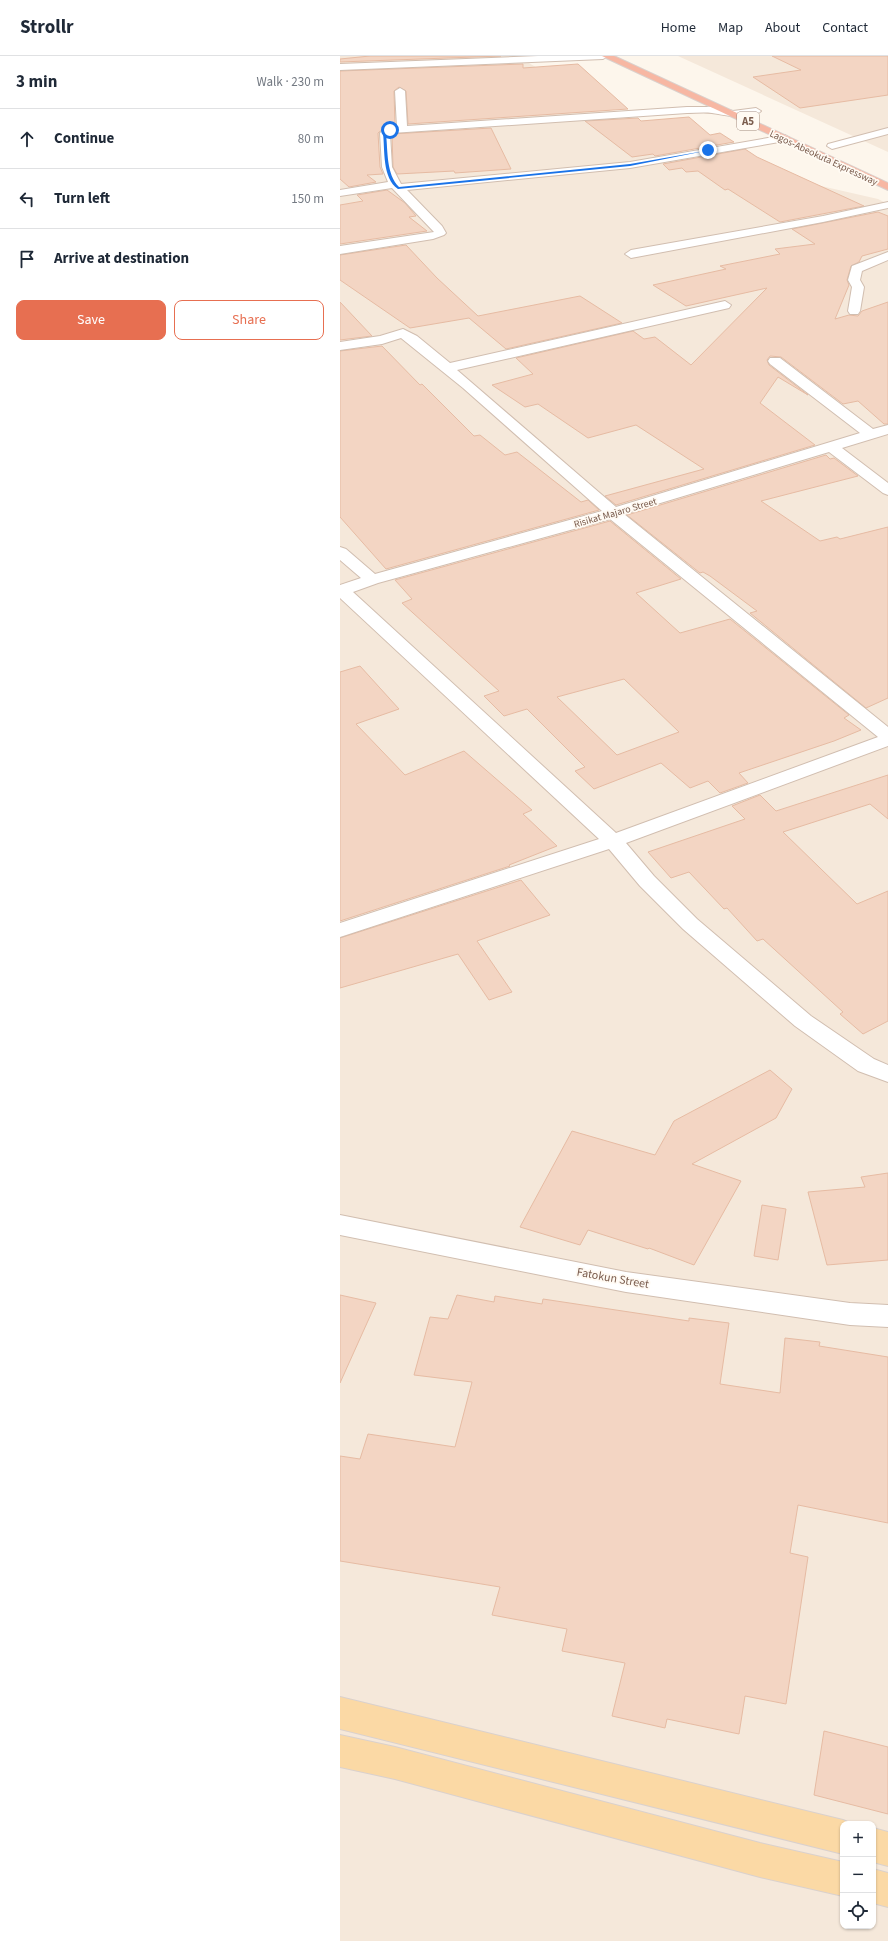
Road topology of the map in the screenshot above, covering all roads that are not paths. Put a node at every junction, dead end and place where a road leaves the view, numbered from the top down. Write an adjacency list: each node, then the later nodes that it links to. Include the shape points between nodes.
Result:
1 (603, 56): 3 (street)
2 (607, 56): 9 (highway, Lagos-Abeokuta Expressway / A5)
3 (340, 67)
4 (662, 70): 5 (highway)
5 (675, 76)
6 (400, 91): 10 (street)
7 (737, 103): 8 (highway, A5)
8 (760, 113): 9 (street)
9 (733, 114): 10 (street, via 711,110 688,110); 12 (highway, Lagos-Abeokuta Expressway / A5)
10 (402, 128): 16 (street, via 385,133 387,167)
11 (888, 131): 14 (street)
12 (785, 138): 16 (street, via 630,165); 17 (highway, Lagos-Abeokuta Expressway / A5)
13 (820, 140): 14 (highway, Lagos-Abeokuta Expressway)
14 (832, 146): 15 (highway, Lagos-Abeokuta Expressway)
15 (846, 152)
16 (396, 186): 18 (street); 20 (street, via 440,233)
17 (888, 187)
18 (340, 193)
19 (888, 205): 21 (street)
20 (340, 250)
21 (631, 254)
22 (888, 256): 24 (street, via 856,269 854,280 858,287)
23 (725, 305): 27 (street)
24 (854, 311)
25 (340, 346): 27 (street, via 382,340 403,333)
26 (775, 361): 29 (street)
27 (447, 368): 32 (street)
28 (888, 429): 29 (street, Risikat Majaro Street)
29 (871, 434): 30 (street, Risikat Majaro Street)
30 (831, 446): 31 (street); 32 (street, Risikat Majaro Street)
31 (888, 490)
32 (613, 513): 34 (street, Risikat Majaro Street); 36 (street)
33 (340, 552): 34 (street)
34 (372, 580): 35 (street, Risikat Majaro Street)
35 (341, 590): 38 (street)
36 (888, 736)
37 (888, 740): 38 (street)
38 (613, 841): 39 (street); 40 (street, via 647,881 690,924 802,1021 866,1065)
39 (340, 930)
40 (888, 1074)
41 (340, 1225): 42 (street, Fatokun Street, via 626,1282 850,1314)
42 (888, 1316)
43 (340, 1713): 45 (main road)
44 (340, 1751): 48 (main road)
45 (840, 1836)
46 (876, 1846): 47 (main road)
47 (888, 1849)
48 (840, 1878)
49 (876, 1887): 50 (main road)
50 (888, 1890)

